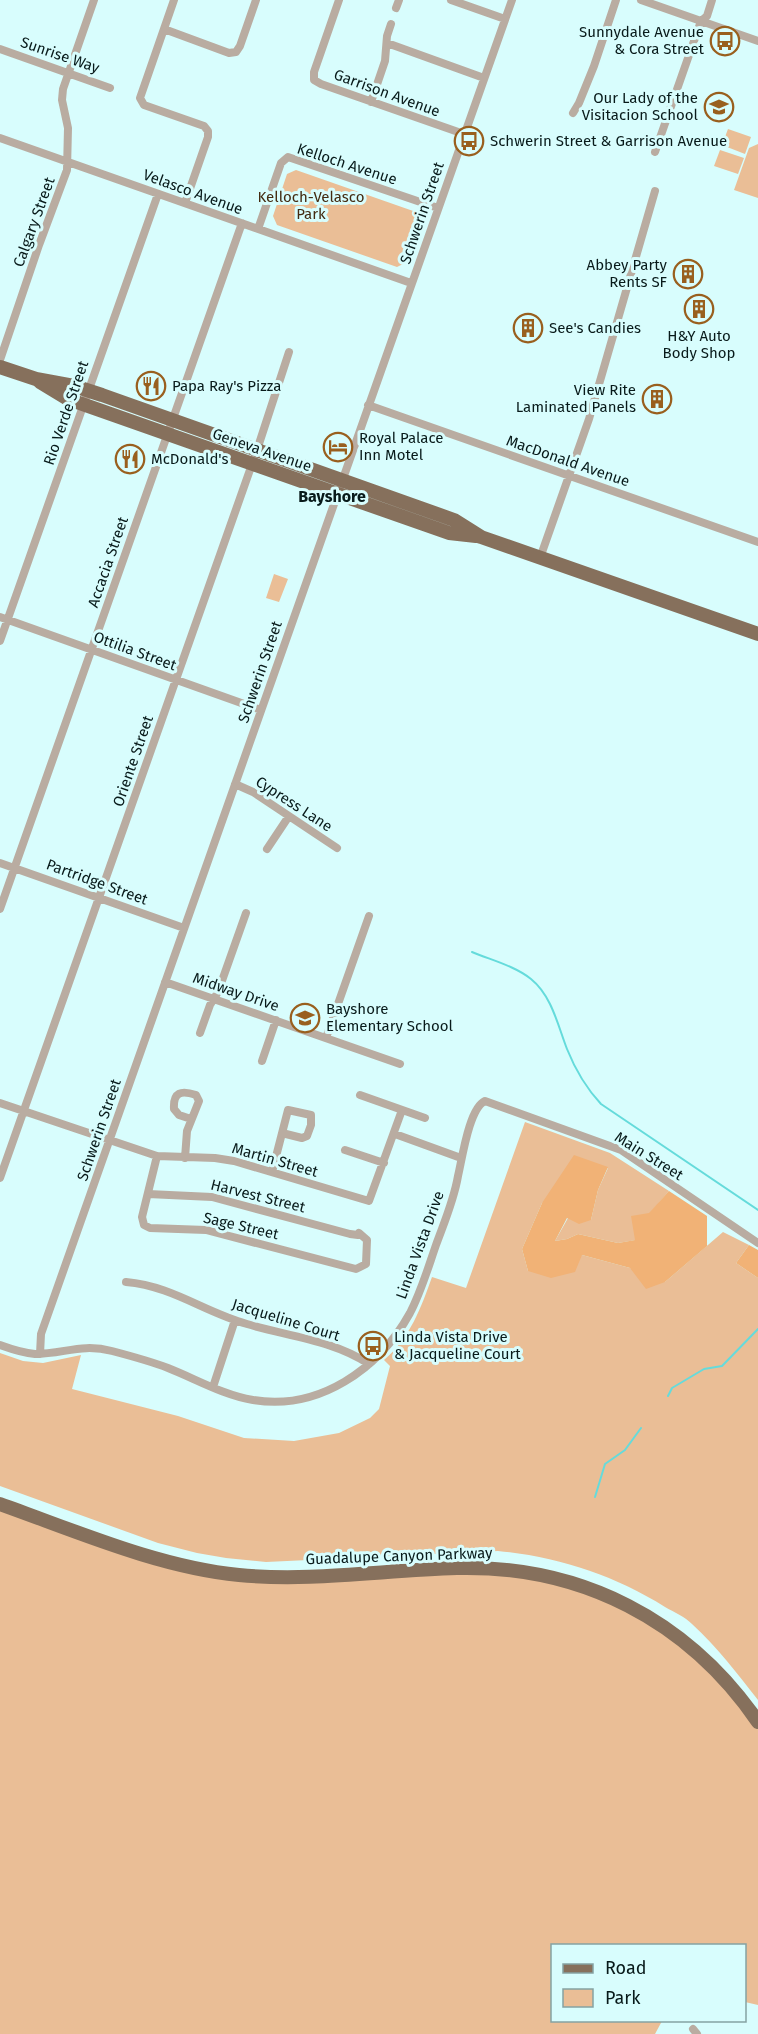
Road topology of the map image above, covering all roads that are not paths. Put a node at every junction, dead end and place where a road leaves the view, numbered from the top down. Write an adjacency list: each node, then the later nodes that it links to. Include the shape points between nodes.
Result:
1 (94, 0): 17 (street, Calgary Street)
2 (174, 0): 13 (street)
3 (256, 0): 13 (street, via 236,52)
4 (339, 0): 20 (street, Garrison Avenue, via 313,76 317,82)
5 (451, 0): 10 (street)
6 (512, 0): 10 (street, Schwerin Street)
7 (616, 0): 21 (street)
8 (641, 0): 11 (street)
9 (712, 0): 11 (street)
10 (505, 19): 18 (street, Schwerin Street)
11 (701, 21): 14 (street); 24 (street)
12 (391, 24): 15 (street)
13 (164, 29): 28 (street, via 140,94 141,102 204,126 209,134)
14 (758, 41)
15 (387, 43): 18 (street); 20 (street)
16 (0, 49): 17 (street, Sunrise Way)
17 (68, 73): 19 (street, Sunrise Way); 25 (street, Calgary Street, via 62,95 68,128)
18 (484, 78): 22 (street, Schwerin Street)
19 (110, 88)
20 (371, 102): 22 (street, Garrison Avenue)
21 (573, 113)
22 (464, 134): 29 (street, Schwerin Street)
23 (0, 138): 25 (street, Velasco Avenue)
24 (654, 152)
25 (68, 162): 27 (street, Velasco Avenue); 34 (street, Calgary Street)
26 (655, 191): 42 (street)
27 (158, 194): 28 (street, Velasco Avenue); 37 (street, Rio Verde Street)
28 (184, 203): 30 (street, Velasco Avenue)
29 (438, 208): 31 (street, Kelloch Avenue, via 288,157 281,163); 32 (street, Schwerin Street)
30 (242, 223): 31 (street, Velasco Avenue); 40 (street, Accacia Street)
31 (258, 229): 32 (street, Velasco Avenue)
32 (411, 284): 39 (street, Schwerin Street)
33 (289, 352): 41 (street, Oriente Street)
34 (0, 360)
35 (0, 367): 36 (main road, Geneva Avenue)
36 (36, 379): 37 (main road, Geneva Avenue); 38 (main road, Geneva Avenue)
37 (88, 390): 38 (street, Rio Verde Street); 40 (main road, Geneva Avenue)
38 (83, 404): 40 (main road, Geneva Avenue); 46 (street, Rio Verde Street)
39 (368, 405): 42 (street, MacDonald Avenue); 43 (street, Schwerin Street)
40 (170, 427): 41 (main road, Geneva Avenue); 49 (street, Accacia Street)
41 (254, 457): 43 (main road, Geneva Avenue); 50 (street, Oriente Street)
42 (569, 476): 44 (street, MacDonald Avenue); 45 (street)
43 (340, 487): 45 (main road, Geneva Avenue, via 453,520 481,537); 51 (street, Schwerin Street)
44 (758, 542)
45 (540, 558): 47 (main road, Geneva Avenue)
46 (4, 618): 48 (street, Rio Verde Street); 49 (street, Ottilia Street)
47 (757, 630)
48 (0, 641)
49 (92, 649): 50 (street, Ottilia Street); 57 (street, Accacia Street)
50 (176, 679): 51 (street, Ottilia Street); 58 (street, Oriente Street)
51 (261, 710): 52 (street, Schwerin Street)
52 (235, 784): 53 (street, Cypress Lane); 62 (street, Schwerin Street)
53 (289, 816): 54 (street, Cypress Lane); 55 (street)
54 (337, 848)
55 (267, 849)
56 (0, 862): 57 (street, Partridge Street)
57 (14, 868): 58 (street, Partridge Street); 59 (street, Accacia Street)
58 (99, 898): 62 (street, Partridge Street); 74 (street, Oriente Street)
59 (0, 909)
60 (246, 914): 64 (street)
61 (369, 916): 67 (street)
62 (184, 928): 63 (street, Schwerin Street)
63 (165, 982): 64 (street, Midway Drive); 79 (street, Schwerin Street)
64 (214, 999): 65 (street, Midway Drive); 66 (street)
65 (276, 1020): 67 (street, Midway Drive); 68 (street)
66 (200, 1033)
67 (326, 1038): 69 (street, Midway Drive)
68 (262, 1061)
69 (400, 1064)
70 (360, 1095): 73 (street)
71 (0, 1102): 74 (street, Martin Street)
72 (482, 1102): 83 (street, Linda Vista Drive); 89 (street, Main Street, via 621,1150)
73 (402, 1110): 75 (street); 78 (street, Martin Street)
74 (24, 1111): 79 (street, Martin Street); 86 (street, Oriente Street)
75 (425, 1118)
76 (191, 1119): 82 (street)
77 (282, 1133): 85 (street)
78 (395, 1134): 83 (street); 84 (street, Martin Street)
79 (109, 1141): 81 (street, Martin Street); 93 (street, Schwerin Street, via 41,1334)
80 (345, 1150): 84 (street)
81 (157, 1156): 82 (street, Martin Street); 87 (street, Sage Street)
82 (185, 1158): 85 (street, Martin Street, via 225,1160)
83 (461, 1158): 94 (street, Linda Vista Drive, via 456,1186 416,1300 395,1335)
84 (384, 1163): 85 (street, Martin Street, via 369,1201)
85 (272, 1172)
86 (0, 1178)
87 (148, 1194): 88 (street, Harvest Street, via 212,1197 350,1234); 88 (street, Sage Street, via 142,1217 144,1225 150,1228 207,1230 356,1269 366,1264 368,1249 367,1240)
88 (359, 1233)
89 (758, 1243)
90 (126, 1282): 91 (street, Jacqueline Court, via 166,1290)
91 (235, 1320): 94 (street, Jacqueline Court, via 306,1339); 95 (street)
92 (0, 1345): 93 (street)
93 (40, 1354): 95 (street, Linda Vista Drive, via 99,1348 160,1365)
94 (369, 1364): 95 (street, Linda Vista Drive, via 330,1390 301,1400 251,1400)
95 (213, 1387)
96 (0, 1504): 97 (main road, Guadalupe Canyon Parkway, via 155,1558 224,1573 289,1576 489,1568 572,1583 619,1601 677,1636 727,1681)
97 (758, 1722)

